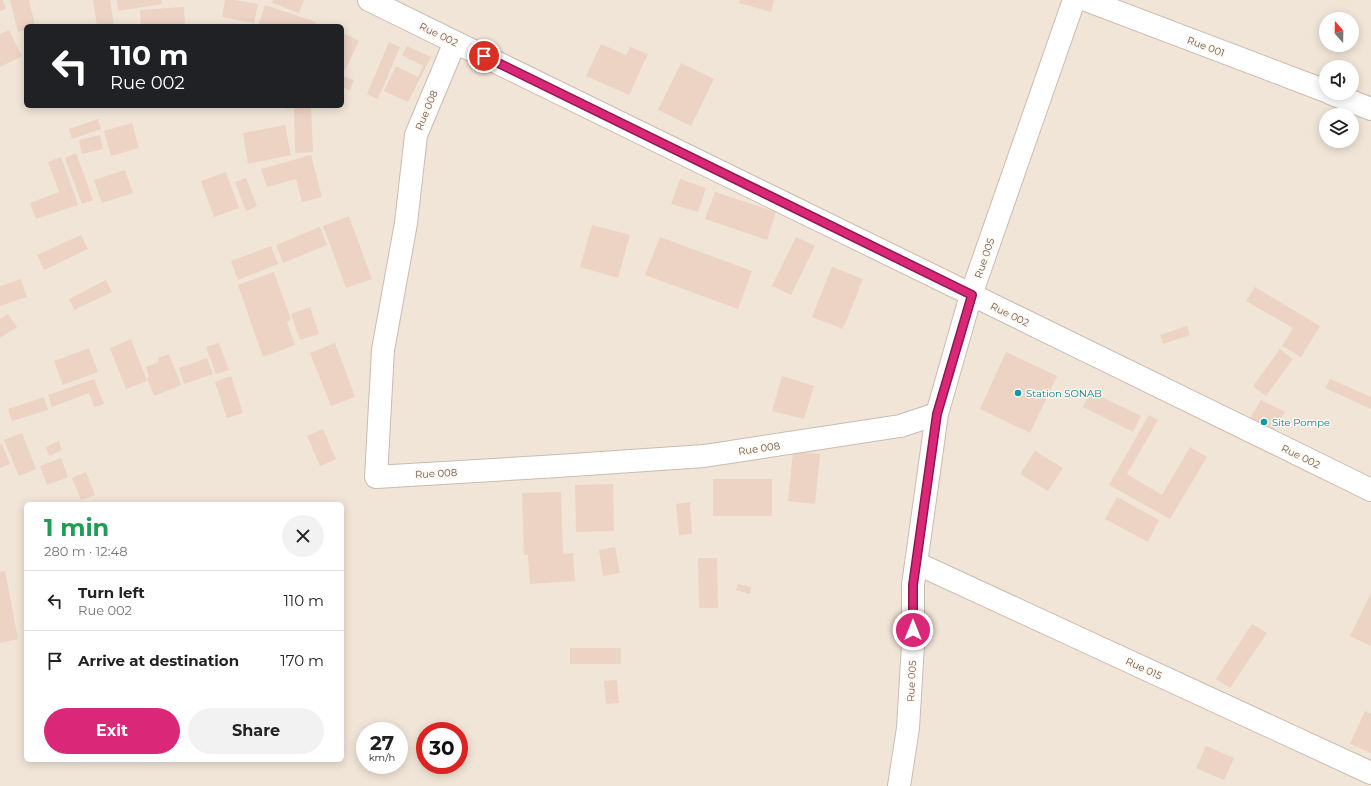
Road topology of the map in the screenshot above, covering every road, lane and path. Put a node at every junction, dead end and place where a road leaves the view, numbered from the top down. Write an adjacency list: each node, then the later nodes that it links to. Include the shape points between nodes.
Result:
1 (369, 0): 4 (street, Rue 002)
2 (1074, 0): 8 (street, Rue 005)
3 (1086, 0): 5 (street, Rue 001)
4 (455, 42): 8 (street, Rue 002); 9 (street, Rue 008, via 416,135 406,223 383,350 376,477 704,456 900,426)
5 (1319, 88)
6 (1349, 100): 7 (street)
7 (1371, 108)
8 (972, 295): 9 (street, Rue 005); 10 (street, Rue 002)
9 (937, 414): 11 (street, Rue 005)
10 (1371, 490)
11 (916, 563): 12 (street, Rue 015); 13 (street, Rue 005, via 908,728)
12 (1371, 773)
13 (899, 786)

